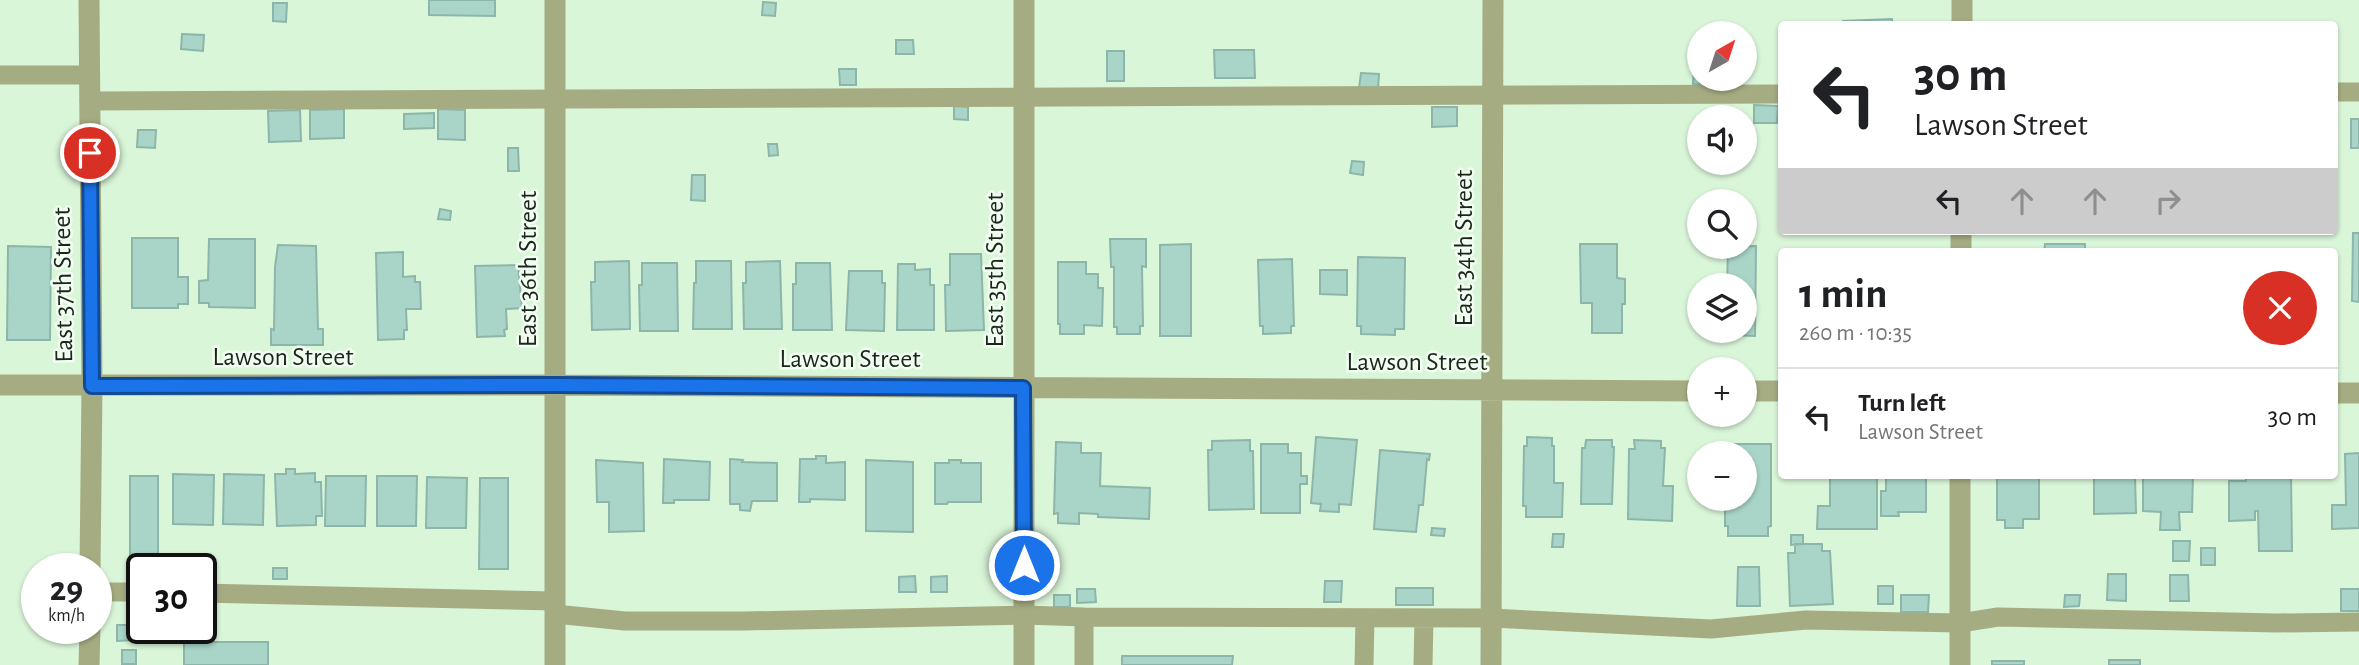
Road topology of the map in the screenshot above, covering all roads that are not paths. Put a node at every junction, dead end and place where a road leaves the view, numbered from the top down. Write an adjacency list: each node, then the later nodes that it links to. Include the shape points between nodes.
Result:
1 (89, 0): 8 (street, East 37th Street)
2 (555, 0): 14 (street, East 36th Street)
3 (1024, 0): 13 (street, East 35th Street)
4 (1493, 0): 12 (street, East 34th Street)
5 (1962, 0): 6 (street)
6 (1962, 21)
7 (0, 75): 8 (lane)
8 (89, 75): 15 (street, East 37th Street)
9 (2338, 92): 10 (lane)
10 (2359, 92)
11 (1778, 94): 12 (lane)
12 (1493, 95): 13 (lane); 20 (street, East 34th Street)
13 (1023, 97): 14 (lane); 19 (street, East 35th Street)
14 (556, 99): 15 (lane); 17 (street, East 36th Street)
15 (89, 101): 18 (street, East 37th Street)
16 (0, 385): 18 (street, Lawson Street)
17 (556, 385): 18 (street, Lawson Street); 19 (street, Lawson Street); 29 (street, East 36th Street)
18 (92, 386): 27 (street, East 37th Street)
19 (1023, 388): 20 (street, Lawson Street); 30 (street, East 35th Street)
20 (1491, 391): 21 (street, Lawson Street); 34 (street, East 34th Street)
21 (1687, 391)
22 (1757, 391): 23 (street)
23 (1778, 391)
24 (2338, 393): 25 (street)
25 (2359, 393)
26 (1960, 479): 36 (street)
27 (90, 553)
28 (217, 594): 29 (lane)
29 (555, 607): 30 (lane, via 625,621); 39 (street, East 36th Street)
30 (1024, 615): 31 (lane); 40 (street, East 35th Street)
31 (1084, 617): 32 (lane); 41 (lane)
32 (1365, 618): 33 (lane); 42 (lane)
33 (1424, 618): 34 (lane); 43 (lane)
34 (1491, 618): 36 (lane, via 1711,629 1806,620); 44 (street, East 34th Street)
35 (2359, 622): 36 (lane, via 1998,617)
36 (1960, 623): 45 (street)
37 (90, 644): 38 (street)
38 (89, 665)
39 (555, 665)
40 (1024, 665)
41 (1084, 665)
42 (1364, 665)
43 (1423, 665)
44 (1491, 665)
45 (1960, 665)

